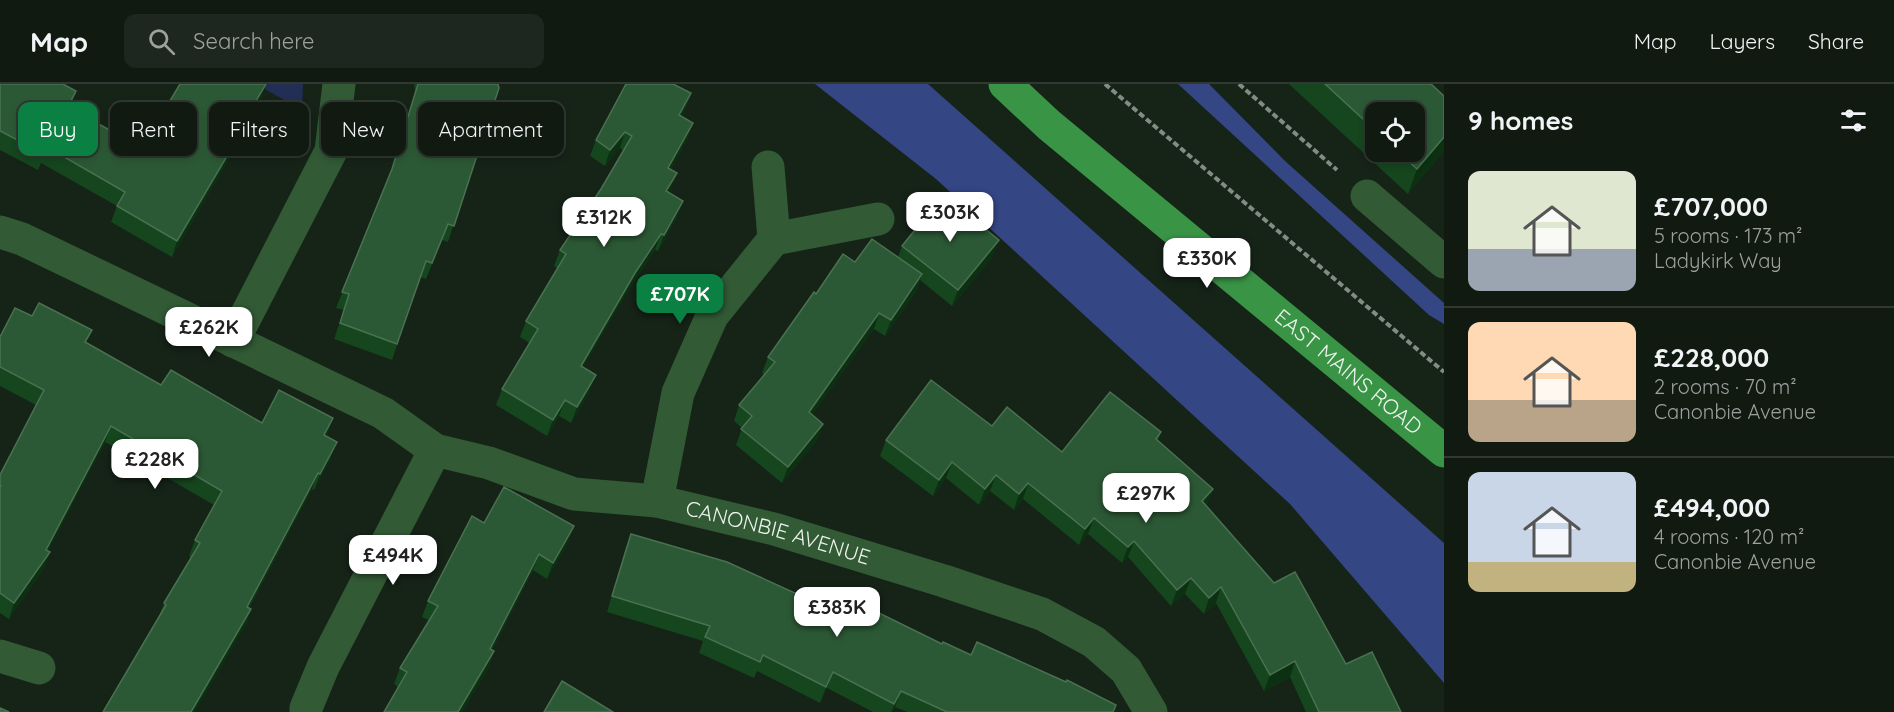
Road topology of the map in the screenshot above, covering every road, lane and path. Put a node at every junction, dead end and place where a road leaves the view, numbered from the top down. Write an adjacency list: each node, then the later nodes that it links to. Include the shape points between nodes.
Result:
1 (339, 84): 11 (street, via 331,151)
2 (1005, 84): 14 (main road, EAST MAINS ROAD)
3 (1105, 84): 12 (path)
4 (1239, 84): 6 (path)
5 (768, 167): 9 (street)
6 (1366, 196): 10 (street)
7 (878, 219): 9 (street)
8 (0, 232): 11 (street, CANONBIE AVENUE, via 22,238)
9 (774, 239): 15 (street, via 712,316 678,393)
10 (1444, 262)
11 (233, 341): 13 (street, CANONBIE AVENUE, via 383,413)
12 (1444, 372)
13 (435, 450): 15 (street, CANONBIE AVENUE, via 574,494); 18 (street, via 323,667)
14 (1444, 451)
15 (657, 501): 19 (street, CANONBIE AVENUE, via 774,529 1042,614 1094,642 1126,670)
16 (0, 656): 17 (street)
17 (39, 668)
18 (306, 712)
19 (1151, 712)

